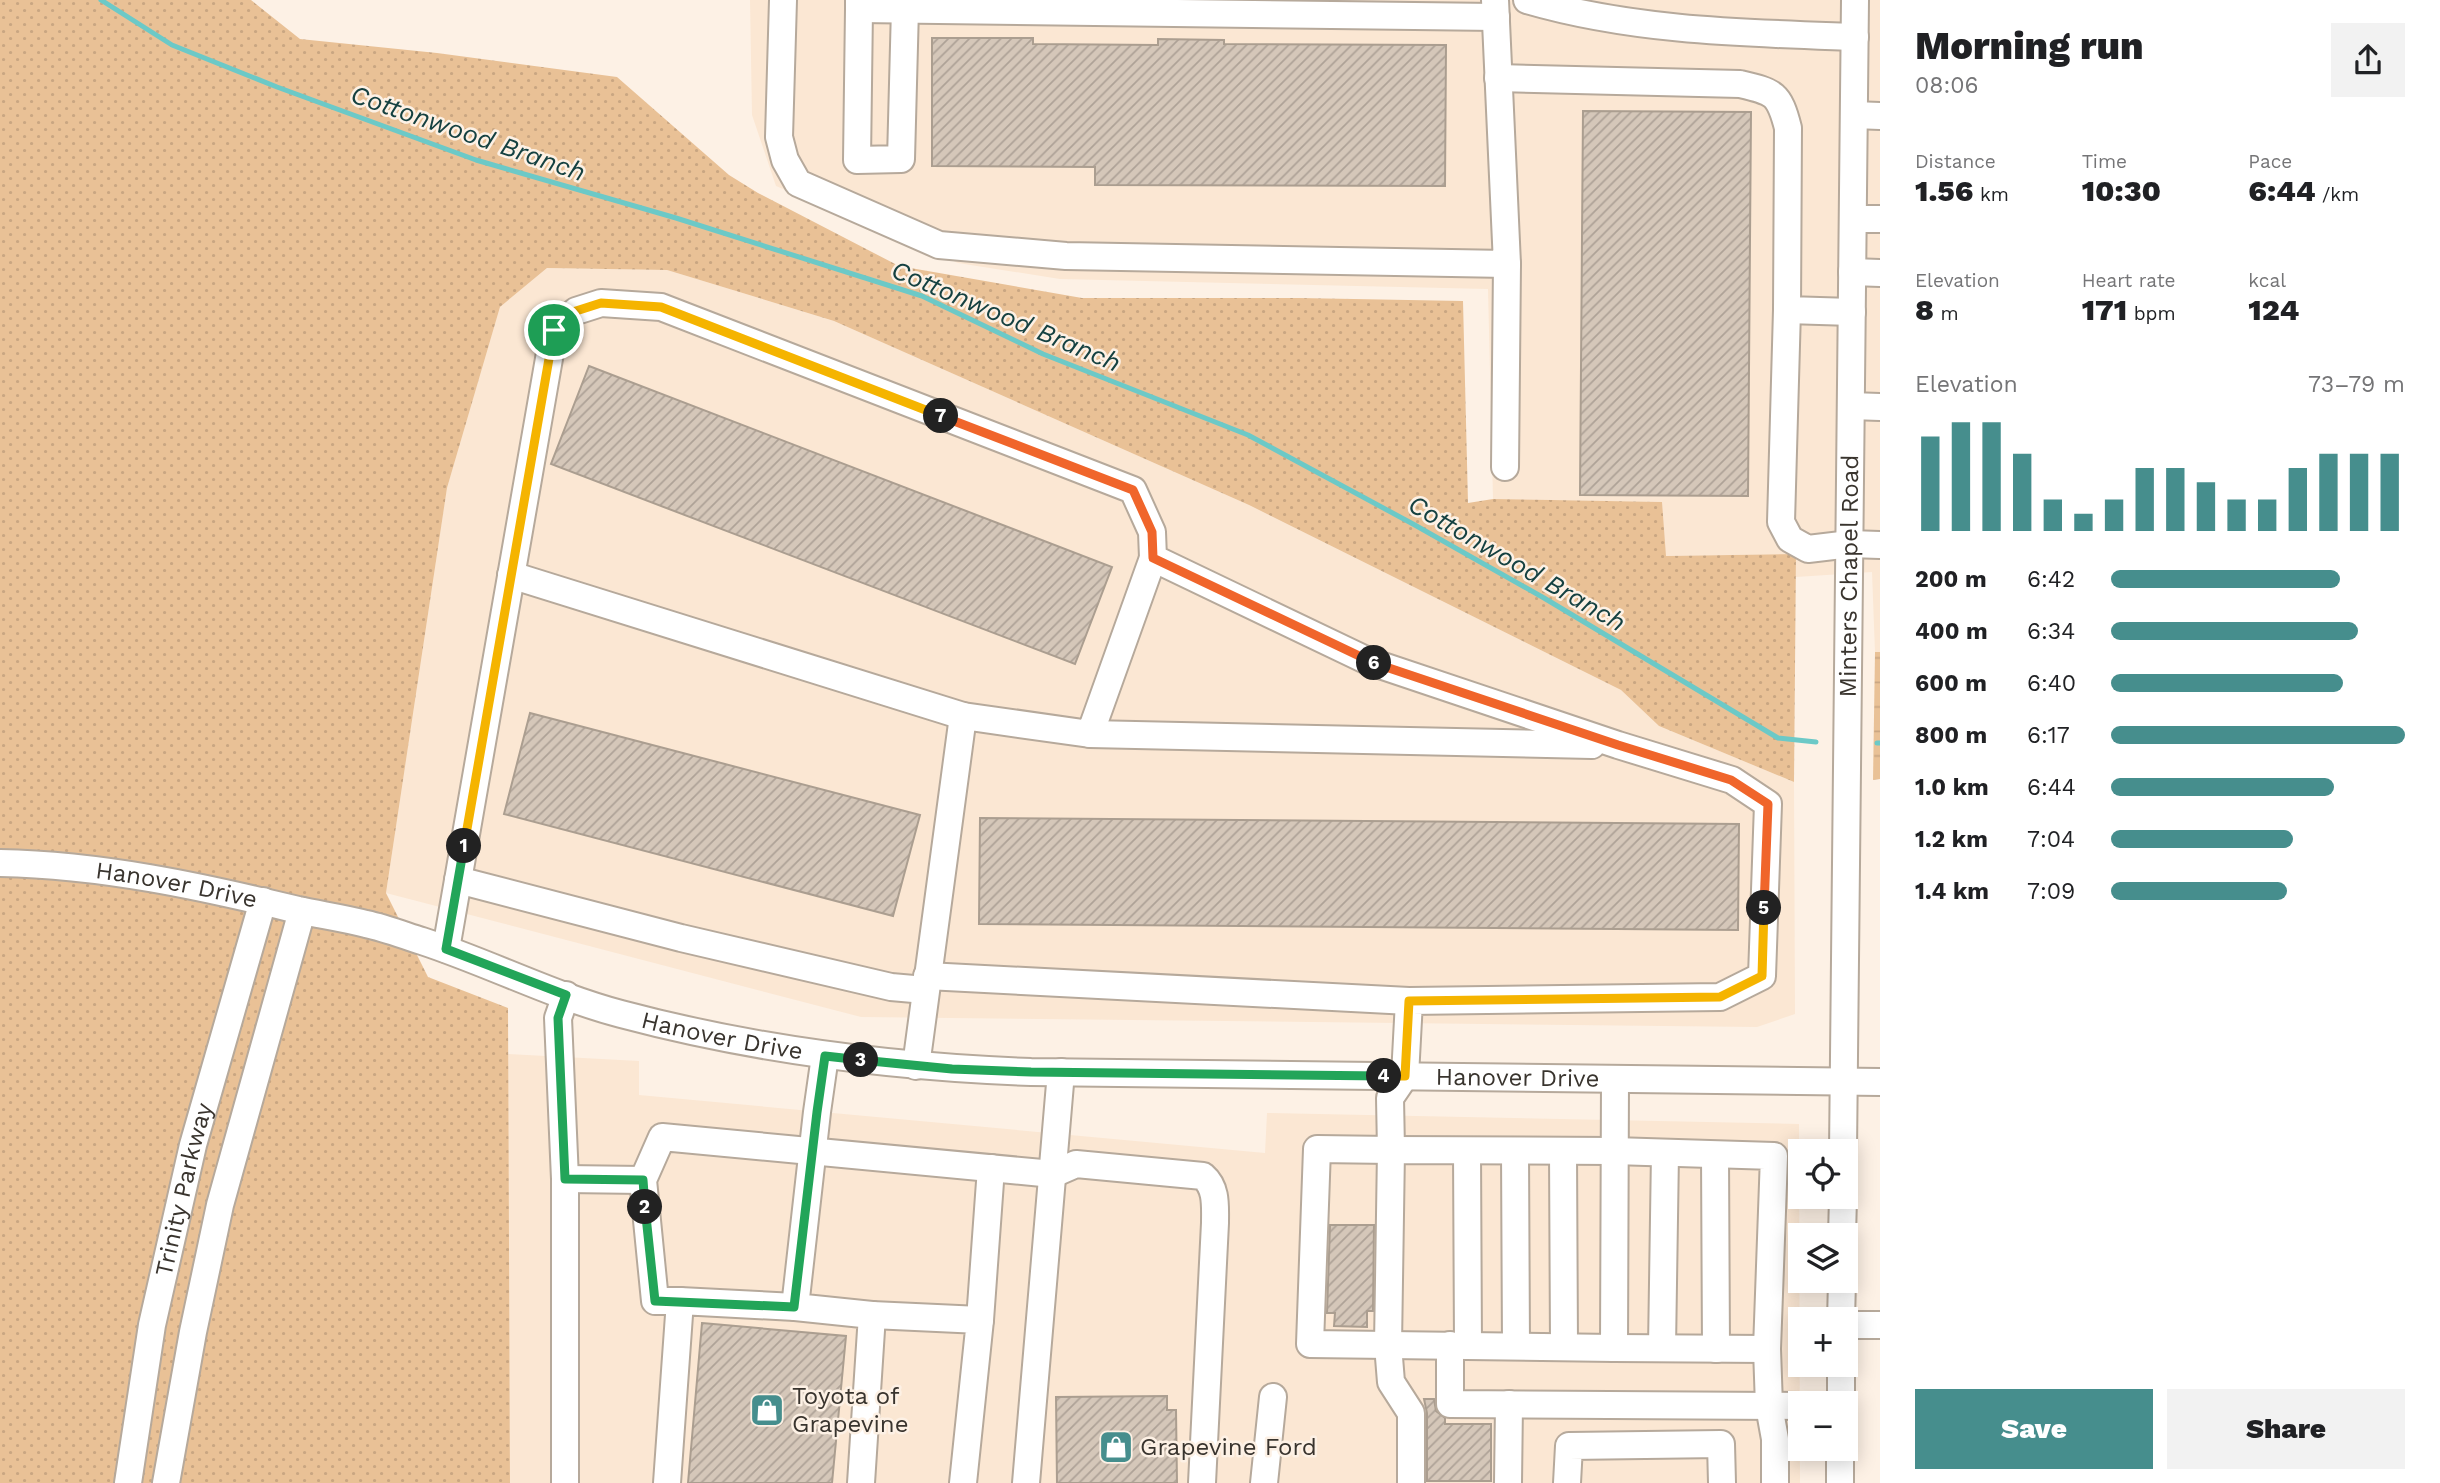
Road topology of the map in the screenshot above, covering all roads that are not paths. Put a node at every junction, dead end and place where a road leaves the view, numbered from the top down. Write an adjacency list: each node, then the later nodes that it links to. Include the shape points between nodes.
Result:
1 (783, 0): 12 (street, via 779,137 798,183 939,246 1066,256)
2 (1527, 0): 7 (street, via 1579,14 1718,32)
3 (859, 5): 5 (street); 5 (street, via 857,160 901,159)
4 (1266, 6): 5 (street); 6 (street)
5 (905, 8)
6 (1495, 8): 8 (street)
7 (1861, 16): 9 (street, Minters Chapel Road)
8 (1498, 78): 12 (street); 15 (street, via 1740,84 1765,90 1782,103 1788,128)
9 (1867, 116): 10 (street, Minters Chapel Road)
10 (1853, 219): 11 (street); 13 (street, Minters Chapel Road)
11 (1880, 219)
12 (1507, 264): 19 (street)
13 (1852, 272): 14 (street); 16 (street, Minters Chapel Road)
14 (1880, 273)
15 (1787, 310): 16 (street); 20 (street, via 1781,522 1790,539 1808,549)
16 (1852, 312): 17 (street, Minters Chapel Road)
17 (1851, 407): 18 (street); 20 (street, Minters Chapel Road)
18 (1880, 407)
19 (1505, 467)
20 (1850, 544): 21 (street); 40 (street, Minters Chapel Road)
21 (1880, 545)
22 (1153, 558): 23 (street, via 1152,532 1133,490 661,307 601,303 576,311 554,330); 25 (street); 26 (street, via 1368,661)
23 (511, 575): 24 (street); 28 (street)
24 (963, 716): 25 (street); 32 (street)
25 (1090, 734): 26 (street)
26 (1618, 745): 34 (street, via 1731,780 1768,804 1762,976 1720,997)
27 (0, 863): 29 (street, Hanover Drive, via 50,864 155,878)
28 (458, 880): 31 (street); 32 (street, via 891,987)
29 (263, 901): 30 (street, Hanover Drive); 74 (street, Trinity Parkway, via 193,1145 152,1325)
30 (302, 911): 31 (street, Hanover Drive, via 367,924); 75 (street, Trinity Parkway, via 220,1205)
31 (446, 949): 33 (street, Hanover Drive)
32 (926, 983): 34 (street); 36 (street)
33 (566, 995): 35 (street, Hanover Drive, via 690,1031); 53 (street, via 558,1018)
34 (1409, 1001): 38 (street)
35 (825, 1056): 36 (street, Hanover Drive); 48 (street)
36 (916, 1066): 37 (street, Hanover Drive)
37 (1061, 1072): 38 (street, Hanover Drive); 52 (street)
38 (1405, 1076): 39 (street, Hanover Drive); 43 (street, via 1390,1098)
39 (1615, 1079): 40 (street, Hanover Drive); 47 (street)
40 (1844, 1082): 41 (street, Hanover Drive); 42 (street, Minters Chapel Road)
41 (1880, 1082)
42 (1843, 1139)
43 (1391, 1150): 44 (street); 61 (street); 61 (street, via 1317,1149 1311,1344)
44 (1466, 1151): 45 (street); 62 (street)
45 (1515, 1151): 46 (street); 63 (street)
46 (1563, 1151): 47 (street); 64 (street)
47 (1614, 1152): 49 (street); 65 (street)
48 (812, 1153): 51 (street); 54 (street, via 662,1137); 56 (street)
49 (1665, 1153): 50 (street); 66 (street)
50 (1715, 1155): 67 (street); 68 (street, via 1774,1156)
51 (990, 1168): 52 (street); 58 (street)
52 (1053, 1174): 80 (street); 81 (street, via 1076,1164 1203,1175 1211,1182 1215,1223)
53 (565, 1179): 54 (street); 76 (street)
54 (643, 1180): 55 (street, via 655,1301)
55 (680, 1301): 56 (street); 77 (street)
56 (794, 1307): 57 (street)
57 (872, 1315): 58 (street); 78 (street)
58 (980, 1320): 79 (street)
59 (1858, 1325): 60 (street)
60 (1880, 1325)
61 (1388, 1345): 62 (street); 83 (street, via 1391,1382 1410,1412)
62 (1459, 1346): 63 (street); 70 (street, via 1450,1404)
63 (1517, 1346): 64 (street)
64 (1564, 1347): 65 (street)
65 (1614, 1348): 66 (street)
66 (1662, 1348): 67 (street)
67 (1716, 1349): 68 (street)
68 (1768, 1349): 71 (street)
69 (1273, 1397): 82 (street)
70 (1509, 1404): 71 (street); 84 (street)
71 (1769, 1406): 72 (street); 87 (street)
72 (1788, 1406)
73 (1840, 1461): 88 (street)
74 (128, 1483)
75 (166, 1483)
76 (565, 1483)
77 (667, 1483)
78 (861, 1483)
79 (962, 1483)
80 (1026, 1483)
81 (1202, 1483)
82 (1264, 1483)
83 (1411, 1483)
84 (1508, 1483)
85 (1567, 1483): 86 (street, via 1569,1446 1708,1444 1721,1444)
86 (1722, 1483)
87 (1775, 1483)
88 (1840, 1483)

